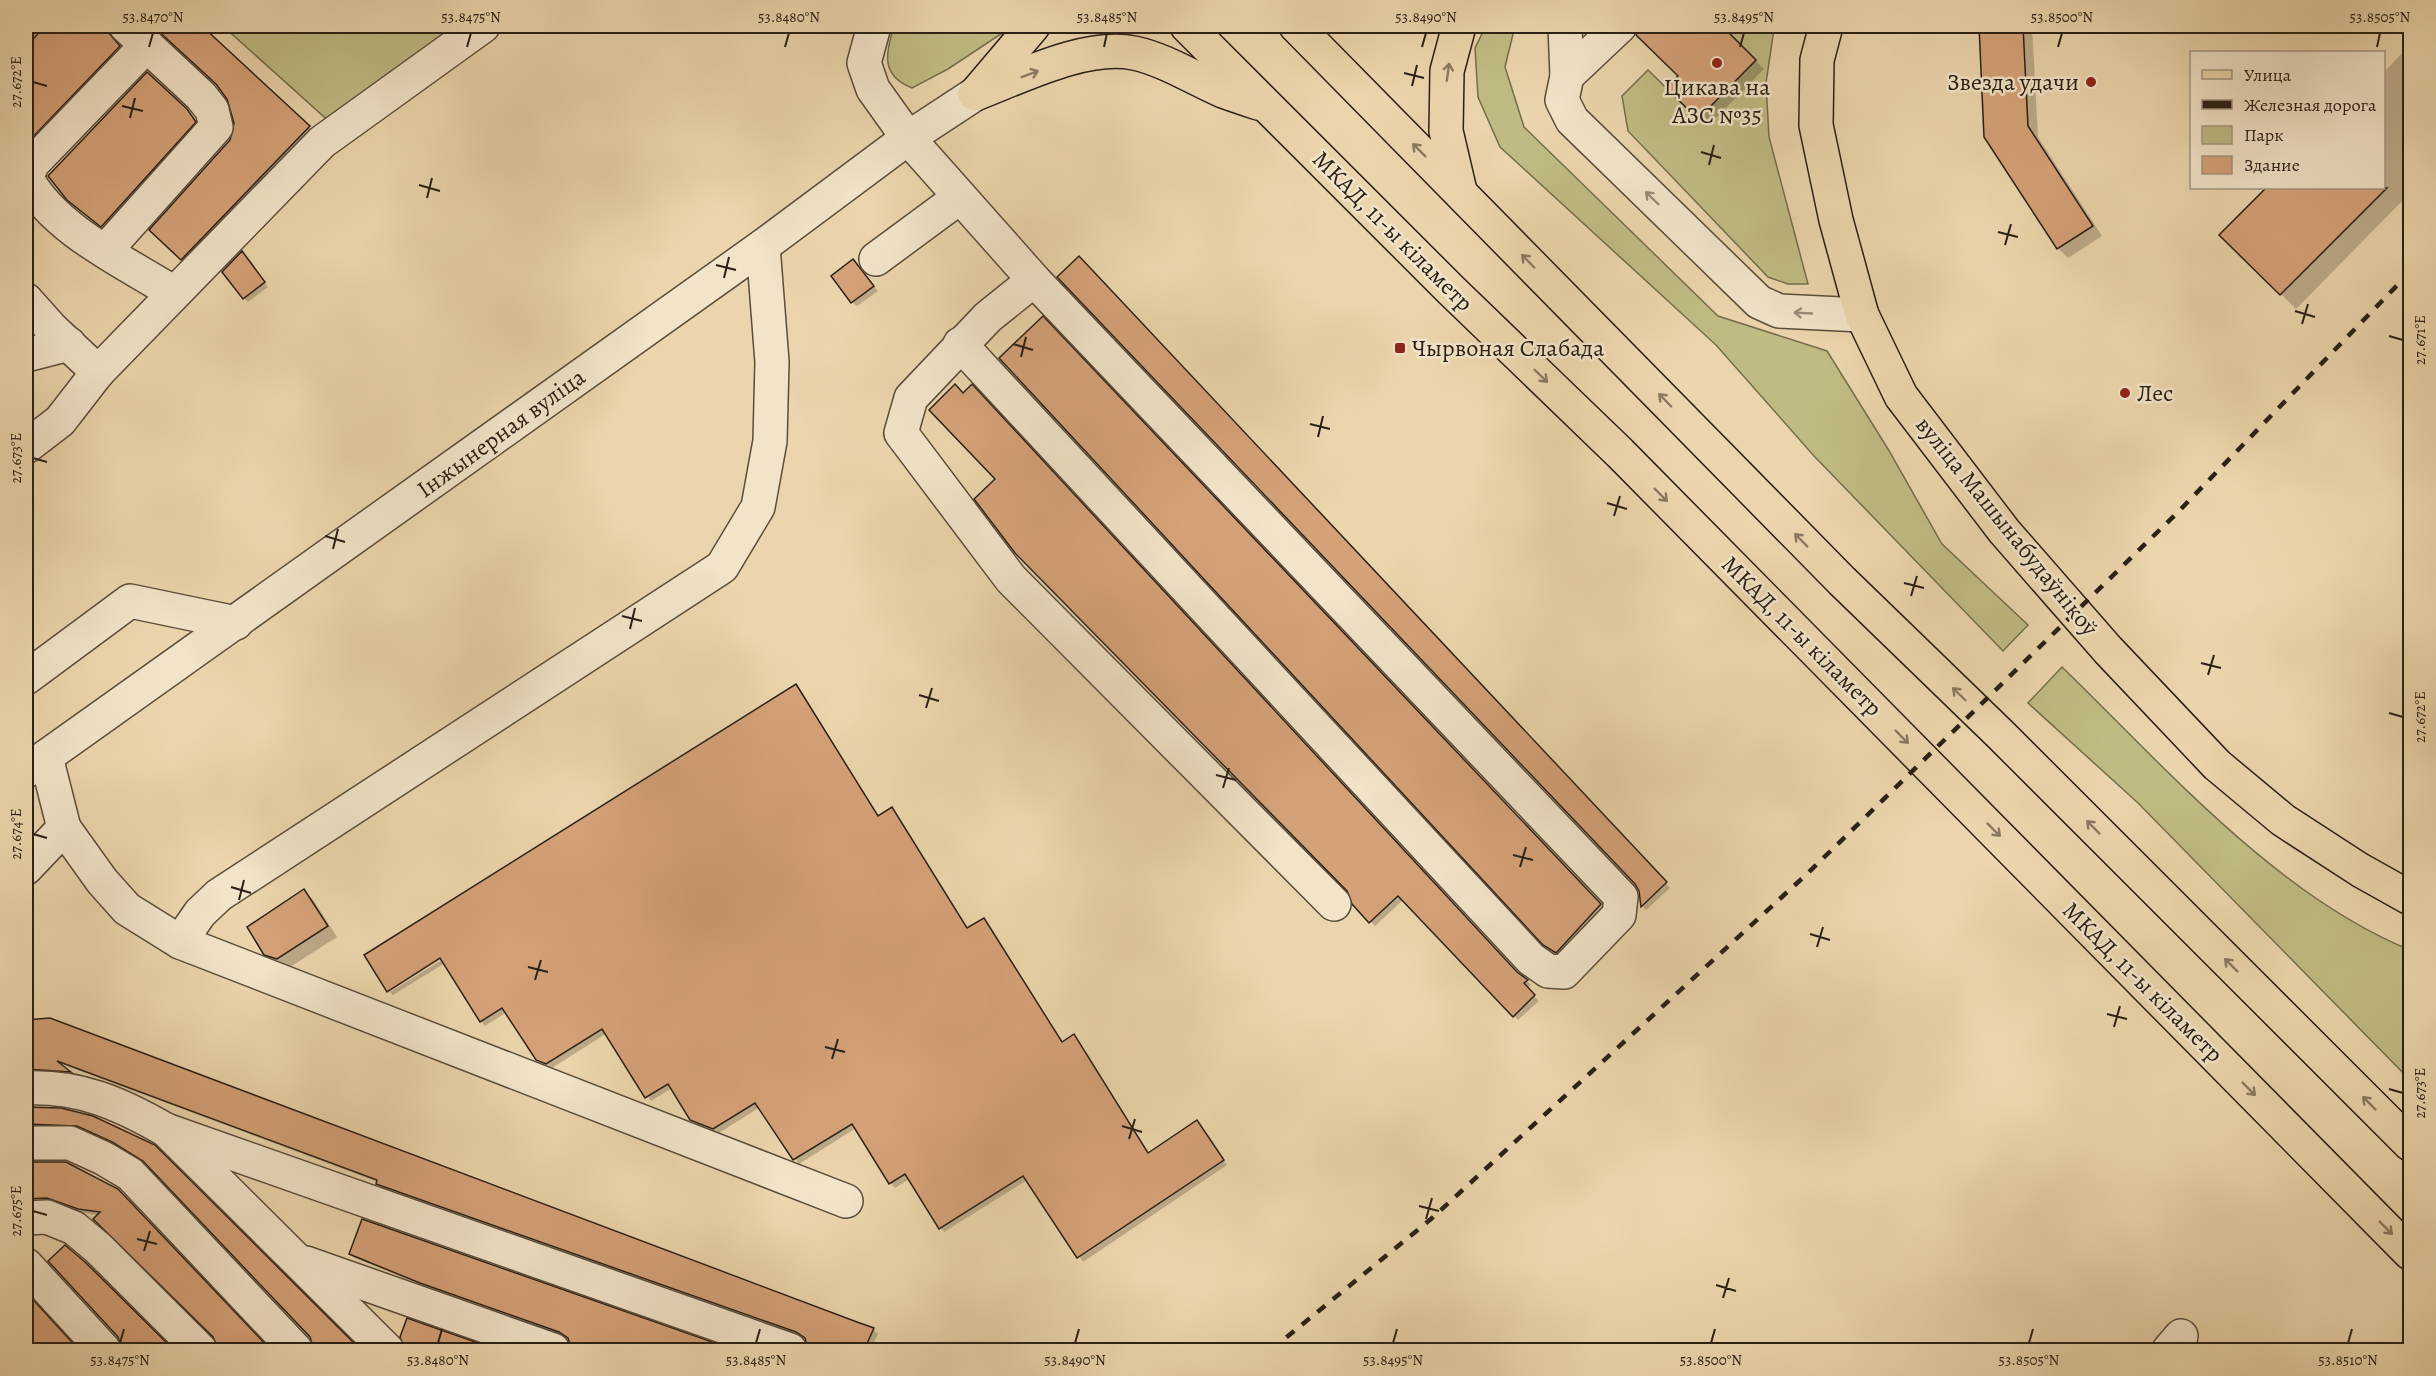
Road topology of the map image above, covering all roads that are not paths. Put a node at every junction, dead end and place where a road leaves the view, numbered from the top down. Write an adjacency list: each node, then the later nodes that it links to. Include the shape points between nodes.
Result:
1 (483, 26): 21 (street, via 322,142)
2 (874, 26): 14 (street, via 864,63 873,89)
3 (1033, 26): 12 (main road)
4 (1187, 26): 13 (main road, МКАД, 11-ы кіламетр)
5 (1296, 26): 15 (main road, one-way to 5)
6 (1460, 26): 15 (main road, one-way to 6, via 1446,131 1447,71)
7 (1565, 26): 11 (street)
8 (1620, 26): 11 (street)
9 (1826, 26): 23 (main road, вуліца Машынабудаўнікоў, via 1817,60 1816,125)
10 (137, 35): 18 (street, via 212,110 216,127); 18 (street, via 33,163 26,177 52,213)
11 (1567, 76): 23 (street, one-way to 11, via 1779,311 1759,302 1572,120 1562,100)
12 (975, 94): 13 (main road, one-way to 13, via 1096,52 1132,52); 14 (street, Інжынерная вуліца)
13 (1268, 106): 43 (main road, МКАД, 11-ы кіламетр, one-way to 43, via 1637,470)
14 (908, 138): 16 (street); 17 (street, Інжынерная вуліца)
15 (1460, 191): 40 (main road, one-way to 15, via 2010,743 1842,581)
16 (960, 197): 19 (street); 20 (street)
17 (763, 246): 29 (street, Інжынерная вуліца); 36 (street, via 772,362 770,441 758,507 722,567 219,895 200,913)
18 (106, 250): 21 (street)
19 (876, 259)
20 (1034, 280): 24 (street); 24 (street, via 1621,897 1619,915 1563,972 1548,971 1531,959)
21 (174, 293): 27 (street)
22 (26, 300): 25 (street)
23 (1862, 315): 34 (main road, вуліца Машынабудаўнікоў, via 1901,396 2004,531 2108,650 2217,765 2283,820)
24 (960, 344): 35 (street, via 911,398 901,433 1011,579)
25 (69, 345): 26 (street); 27 (street)
26 (26, 355)
27 (98, 372): 28 (street, via 60,421)
28 (26, 447)
29 (236, 623): 30 (street, via 130,602); 31 (street, Інжынерная вуліца)
30 (26, 678)
31 (36, 764): 32 (street)
32 (64, 828): 33 (street); 36 (street, via 102,881 128,909)
33 (26, 868)
34 (2410, 898)
35 (1334, 904)
36 (180, 942): 41 (street)
37 (26, 1088): 38 (street, via 57,1087 124,1106)
38 (166, 1130): 44 (street); 51 (street)
39 (26, 1143): 48 (street, via 70,1143 130,1174)
40 (2410, 1144)
41 (846, 1201)
42 (26, 1218): 47 (street, via 47,1217 74,1228)
43 (2410, 1253)
44 (296, 1260): 49 (street); 50 (street)
45 (26, 1265): 46 (street)
46 (104, 1350)
47 (200, 1350)
48 (296, 1350)
49 (387, 1350)
50 (553, 1350)
51 (790, 1350)

